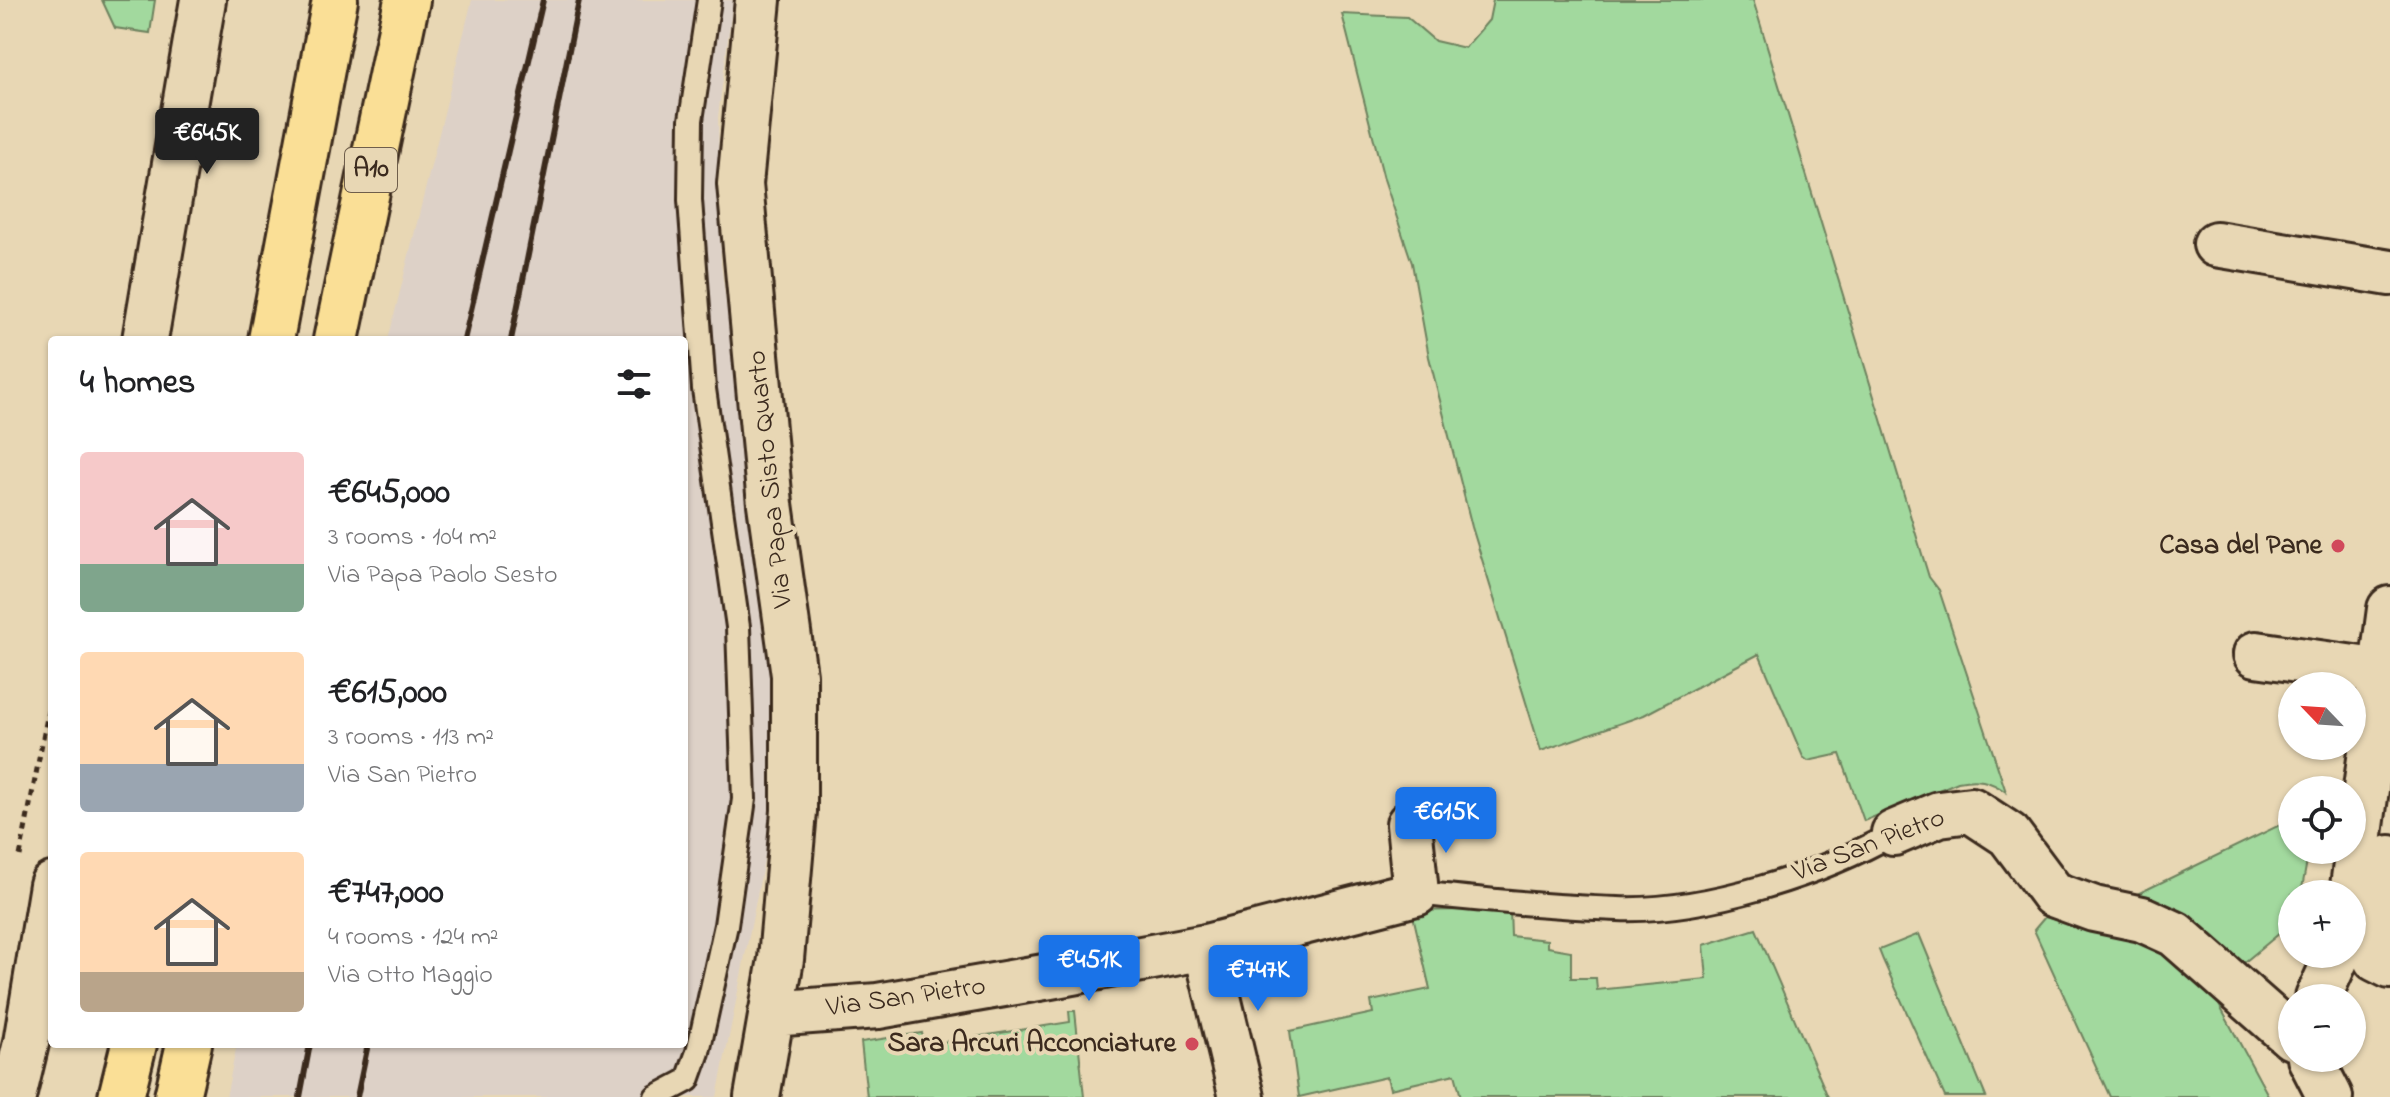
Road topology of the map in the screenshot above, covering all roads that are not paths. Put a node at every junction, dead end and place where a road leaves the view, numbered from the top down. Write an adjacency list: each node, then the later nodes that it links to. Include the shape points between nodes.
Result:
1 (203, 0): 8 (street)
2 (335, 0): 9 (highway, A10)
3 (407, 0): 10 (highway, A10)
4 (709, 0): 34 (lane, via 691,120 690,200 704,389 738,627 744,799 726,925 698,1052 688,1080)
5 (758, 0): 22 (street, Via Papa Sisto Quarto, via 740,184 770,504 794,675 794,811)
6 (2216, 244): 7 (street)
7 (2390, 273)
8 (146, 336)
9 (272, 336)
10 (337, 336)
11 (2390, 609): 13 (street)
12 (2256, 654): 13 (street)
13 (2382, 672): 15 (street)
14 (1409, 824): 19 (street)
15 (2376, 827): 18 (street)
16 (1894, 833): 19 (lane, Via San Pietro, via 1790,878 1705,900 1619,909); 27 (street, Via San Pietro, via 1939,814 1971,810 2009,835 2053,894 2175,934)
17 (2390, 858): 23 (street)
18 (2357, 880)
19 (1416, 893): 21 (street, Via San Pietro)
20 (48, 909): 31 (street)
21 (1206, 947): 25 (street, Via San Pietro); 36 (street)
22 (781, 959): 25 (street); 26 (street, Via Papa Sisto Quarto)
23 (2368, 960): 24 (street)
24 (2336, 984)
25 (825, 1011): 26 (street, Via San Pietro)
26 (771, 1014): 35 (street, Via Papa Sisto Quarto)
27 (2278, 1025)
28 (133, 1048): 32 (highway)
29 (188, 1048): 33 (highway)
30 (2317, 1072): 37 (street)
31 (13, 1097)
32 (121, 1097)
33 (177, 1097)
34 (656, 1097)
35 (757, 1097)
36 (1242, 1097)
37 (2330, 1097)

